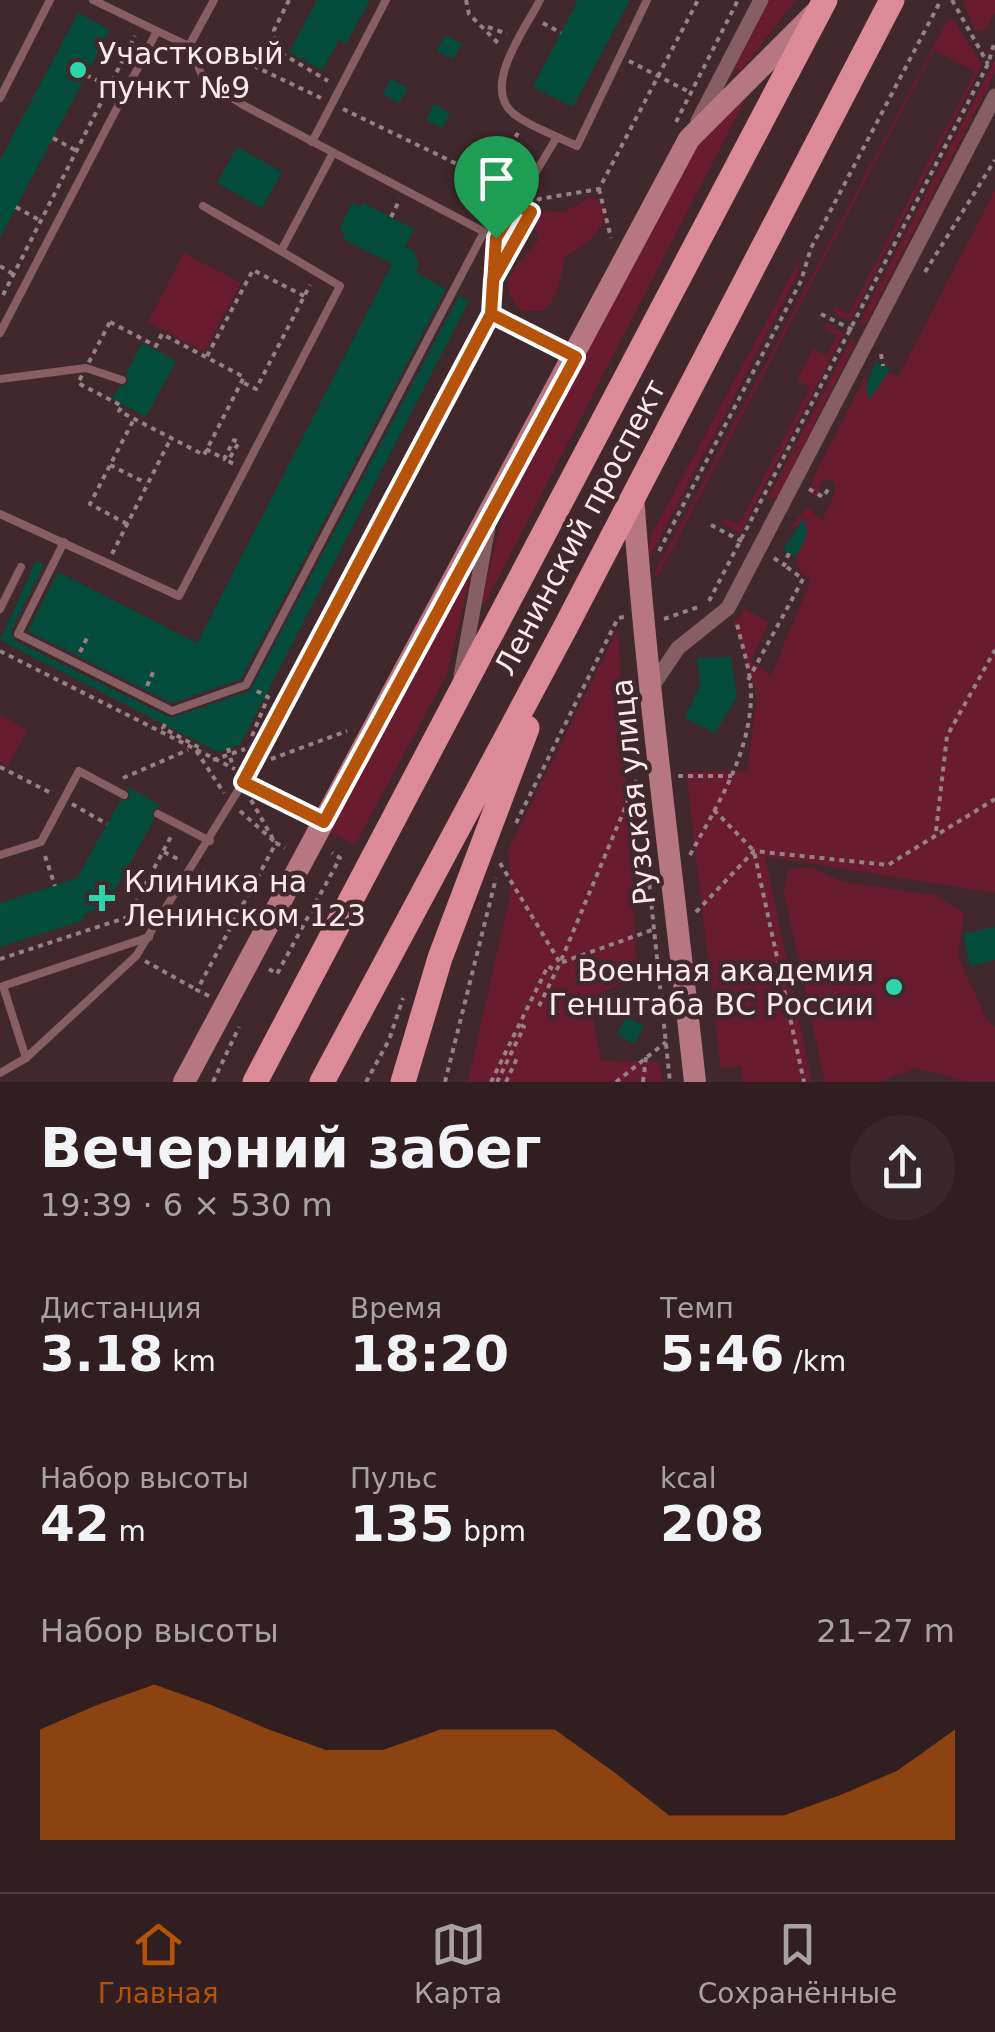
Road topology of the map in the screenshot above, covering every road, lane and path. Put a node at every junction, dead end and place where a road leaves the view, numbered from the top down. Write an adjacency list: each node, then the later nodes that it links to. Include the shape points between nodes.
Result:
1 (50, 0): 33 (lane)
2 (93, 0): 16 (lane)
3 (214, 0): 23 (lane)
4 (289, 0): 20 (path)
5 (386, 0): 30 (lane)
6 (466, 0): 17 (path, via 469,14)
7 (540, 0): 15 (lane)
8 (647, 0): 24 (lane)
9 (698, 0): 28 (path)
10 (761, 0): 38 (street)
11 (892, 0): 84 (main road, Ленинский проспект)
12 (940, 0): 93 (path)
13 (952, 0): 25 (path)
14 (824, 3): 38 (main road); 110 (main road, Ленинский проспект)
15 (532, 17): 19 (path); 21 (lane)
16 (142, 23): 18 (lane); 29 (path)
17 (483, 25): 21 (path); 26 (path, via 498,40)
18 (157, 30): 23 (lane); 66 (lane)
19 (562, 32)
20 (272, 39): 30 (path, via 286,60); 34 (path, via 256,66)
21 (519, 41): 26 (lane)
22 (995, 41): 25 (path)
23 (189, 46): 39 (lane, via 204,80)
24 (620, 56): 28 (path); 36 (lane, via 577,146)
25 (988, 64): 65 (path)
26 (507, 65): 35 (lane, via 505,102)
27 (86, 75): 29 (path)
28 (660, 77): 31 (path); 44 (path)
29 (110, 86): 40 (path)
30 (340, 88): 34 (lane)
31 (691, 93)
32 (995, 96): 107 (street, via 728,608 678,648)
33 (0, 98)
34 (332, 104): 39 (lane); 43 (path)
35 (526, 120): 36 (lane); 43 (path)
36 (557, 137): 46 (lane)
37 (53, 138): 40 (path)
38 (689, 139): 69 (main road)
39 (312, 142): 41 (lane)
40 (77, 150): 51 (path)
41 (333, 153): 45 (lane); 55 (lane)
42 (995, 160): 58 (path)
43 (490, 180): 46 (path, via 495,197)
44 (600, 189): 49 (path, via 539,199); 54 (path)
45 (404, 190): 50 (path); 52 (lane)
46 (516, 205): 49 (path); 53 (lane)
47 (204, 206): 55 (lane)
48 (16, 207): 51 (path)
49 (531, 212): 59 (path)
50 (391, 217)
51 (41, 221): 57 (path)
52 (484, 232): 53 (lane); 108 (lane, via 246,685 172,711)
53 (496, 238): 59 (lane)
54 (612, 243)
55 (281, 251): 80 (lane, via 340,286)
56 (0, 266): 57 (path)
57 (14, 274): 62 (path)
58 (921, 278)
59 (493, 280): 63 (lane)
60 (311, 283): 61 (path)
61 (304, 296): 70 (path, via 253,270); 75 (path, via 256,389)
62 (0, 301)
63 (491, 314): 69 (lane); 117 (lane)
64 (822, 314): 65 (path)
65 (850, 329): 67 (path); 89 (path)
66 (0, 333)
67 (862, 336)
68 (878, 344): 71 (path)
69 (576, 357): 85 (main road)
70 (206, 358): 72 (path, via 162,334 156,346 110,322); 75 (path, via 244,377)
71 (869, 362)
72 (86, 368): 73 (lane); 74 (lane); 76 (path, via 78,384)
73 (0, 378)
74 (122, 380)
75 (242, 382): 78 (path)
76 (134, 419): 77 (path); 79 (path)
77 (171, 438): 78 (path, via 204,455); 81 (path)
78 (206, 450): 80 (path, via 224,459 234,440 239,442 228,461)
79 (110, 465): 81 (path); 87 (path, via 90,504)
80 (244, 470): 90 (lane, via 179,596)
81 (148, 484): 87 (path)
82 (805, 486): 83 (path, via 823,498)
83 (829, 488)
84 (633, 496): 100 (main road, Ленинский проспект); 107 (main road, Рузская улица)
85 (492, 508): 110 (street); 127 (main road)
86 (0, 514): 90 (lane)
87 (127, 524): 91 (path)
88 (711, 525): 89 (path)
89 (740, 541): 98 (path, via 708,603)
90 (64, 542): 104 (lane, via 18,634)
91 (117, 544)
92 (771, 552): 95 (path)
93 (658, 554)
94 (789, 554): 95 (path)
95 (784, 564): 106 (path, via 803,578)
96 (21, 567): 97 (lane)
97 (0, 610)
98 (671, 620)
99 (737, 622): 106 (path)
100 (564, 630): 167 (main road, Ленинский проспект); 169 (main road, via 440,958)
101 (89, 634): 104 (path)
102 (625, 634): 130 (path, via 624,616)
103 (995, 650): 129 (path, via 947,736)
104 (75, 663): 108 (lane)
105 (156, 668): 108 (path)
106 (748, 680): 121 (path, via 745,730)
107 (653, 685): 176 (main road, Рузская улица)
108 (142, 696)
109 (268, 697): 113 (path)
110 (456, 699): 166 (main road, Ленинский проспект)
111 (163, 728): 116 (path)
112 (351, 730): 117 (path, via 267,761)
113 (249, 735)
114 (190, 749): 123 (path, via 122,779)
115 (229, 751): 117 (path); 118 (path); 119 (path)
116 (197, 752)
117 (257, 756): 122 (lane)
118 (212, 760)
119 (234, 771)
120 (677, 776): 121 (path)
121 (732, 776): 125 (path)
122 (243, 782): 127 (lane); 132 (lane)
123 (120, 793): 131 (lane, via 78,771)
124 (995, 799): 129 (path)
125 (714, 810): 135 (path); 139 (path)
126 (158, 814): 128 (lane)
127 (324, 822): 165 (main road)
128 (178, 824): 132 (lane); 136 (path)
129 (936, 831): 135 (path, via 888,865)
130 (511, 834)
131 (41, 842): 137 (lane); 142 (path)
132 (210, 842): 141 (lane)
133 (318, 846): 154 (path, via 340,858 278,974)
134 (502, 851): 140 (path)
135 (754, 851): 146 (path); 177 (path)
136 (164, 852): 141 (path); 147 (path)
137 (0, 855)
138 (283, 856): 143 (path, via 286,849 276,843)
139 (688, 859)
140 (500, 863): 153 (path); 170 (path)
141 (193, 867): 143 (path); 149 (lane)
142 (54, 886)
143 (248, 895): 144 (path)
144 (245, 902): 145 (path); 156 (path)
145 (260, 910)
146 (693, 915)
147 (128, 917): 150 (path); 152 (path)
148 (652, 930): 153 (path); 153 (path, via 638,777); 160 (path)
149 (149, 937): 150 (lane); 151 (lane)
150 (134, 942): 163 (lane, via 3,986)
151 (136, 956): 156 (path); 163 (lane)
152 (0, 958)
153 (560, 962): 155 (path)
154 (268, 968)
155 (556, 970): 159 (path); 171 (path, via 548,966)
156 (197, 990): 157 (path)
157 (211, 997)
158 (403, 998): 168 (path)
159 (539, 1006)
160 (666, 1042): 161 (path); 175 (path)
161 (647, 1054): 173 (path); 174 (path)
162 (518, 1056): 172 (path)
163 (26, 1058): 164 (lane)
164 (0, 1074)
165 (184, 1082)
166 (255, 1082)
167 (322, 1082)
168 (366, 1082)
169 (403, 1082)
170 (444, 1082)
171 (494, 1082)
172 (506, 1082)
173 (616, 1082)
174 (643, 1082)
175 (670, 1082)
176 (695, 1082)
177 (804, 1082)

